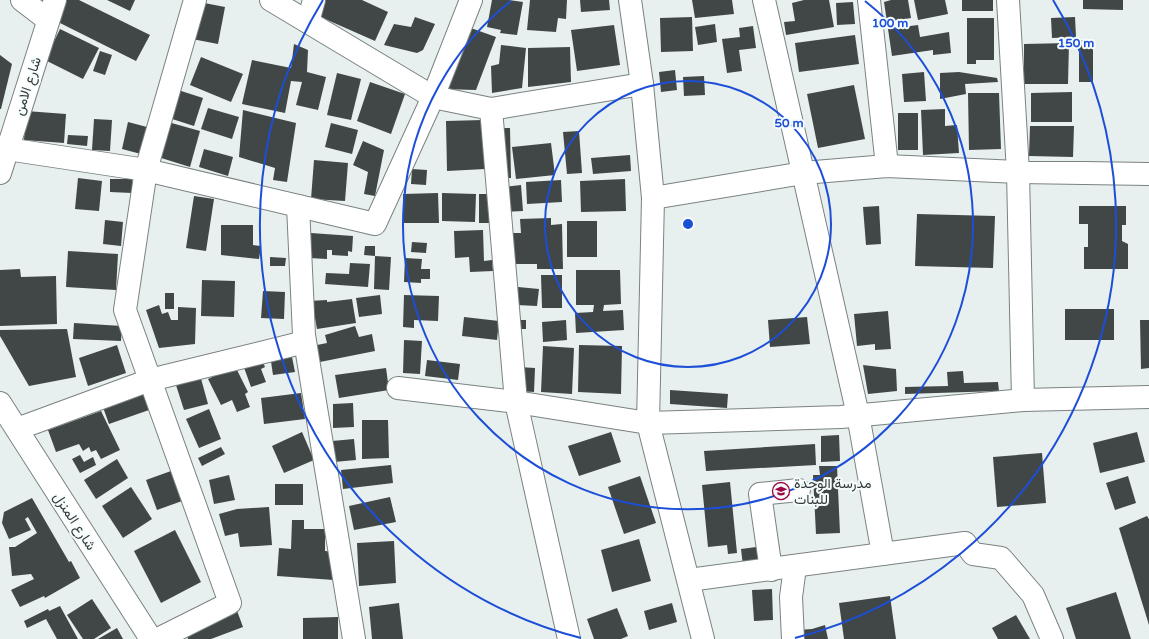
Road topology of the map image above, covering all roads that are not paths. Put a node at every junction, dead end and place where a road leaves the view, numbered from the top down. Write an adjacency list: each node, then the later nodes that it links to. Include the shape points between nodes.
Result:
1 (22, 0): 11 (street)
2 (55, 0): 11 (street, شارع الامن)
3 (195, 0): 18 (street)
4 (271, 0): 12 (street)
5 (314, 0): 12 (street)
6 (472, 0): 14 (street)
7 (630, 0): 13 (street)
8 (764, 0): 21 (street)
9 (869, 0): 17 (street)
10 (1008, 0): 19 (street)
11 (48, 20): 16 (street, شارع الامن)
12 (308, 22): 14 (street)
13 (642, 84): 15 (street); 23 (street)
14 (433, 97): 15 (street); 24 (street, via 375,224)
15 (491, 108): 30 (street)
16 (7, 149): 18 (street); 20 (street, شارع الامن)
17 (887, 166): 19 (street); 21 (street)
18 (146, 170): 24 (street); 26 (street, via 125,310)
19 (1018, 172): 22 (street); 29 (street)
20 (0, 173)
21 (803, 173): 23 (street); 32 (street)
22 (1149, 174)
23 (654, 198): 33 (street)
24 (298, 206): 25 (street)
25 (305, 342): 26 (street); 42 (street)
26 (150, 380): 34 (street); 41 (street, via 230,603)
27 (398, 388): 30 (street)
28 (1149, 398): 29 (street)
29 (1023, 400): 32 (street)
30 (516, 402): 33 (street); 43 (street)
31 (0, 403): 34 (street, شارع المنزل)
32 (858, 416): 33 (street); 36 (street)
33 (648, 423): 39 (street)
34 (17, 428): 40 (street, شارع المنزل)
35 (799, 490): 38 (street, via 760,494)
36 (883, 554): 37 (street); 46 (street, via 966,543 974,554 1001,558 1032,596)
37 (795, 567): 38 (street); 45 (street, via 791,597)
38 (770, 570): 39 (street)
39 (689, 580): 44 (street)
40 (151, 639)
41 (158, 639)
42 (354, 639)
43 (569, 639)
44 (703, 639)
45 (793, 639)
46 (1052, 639)

